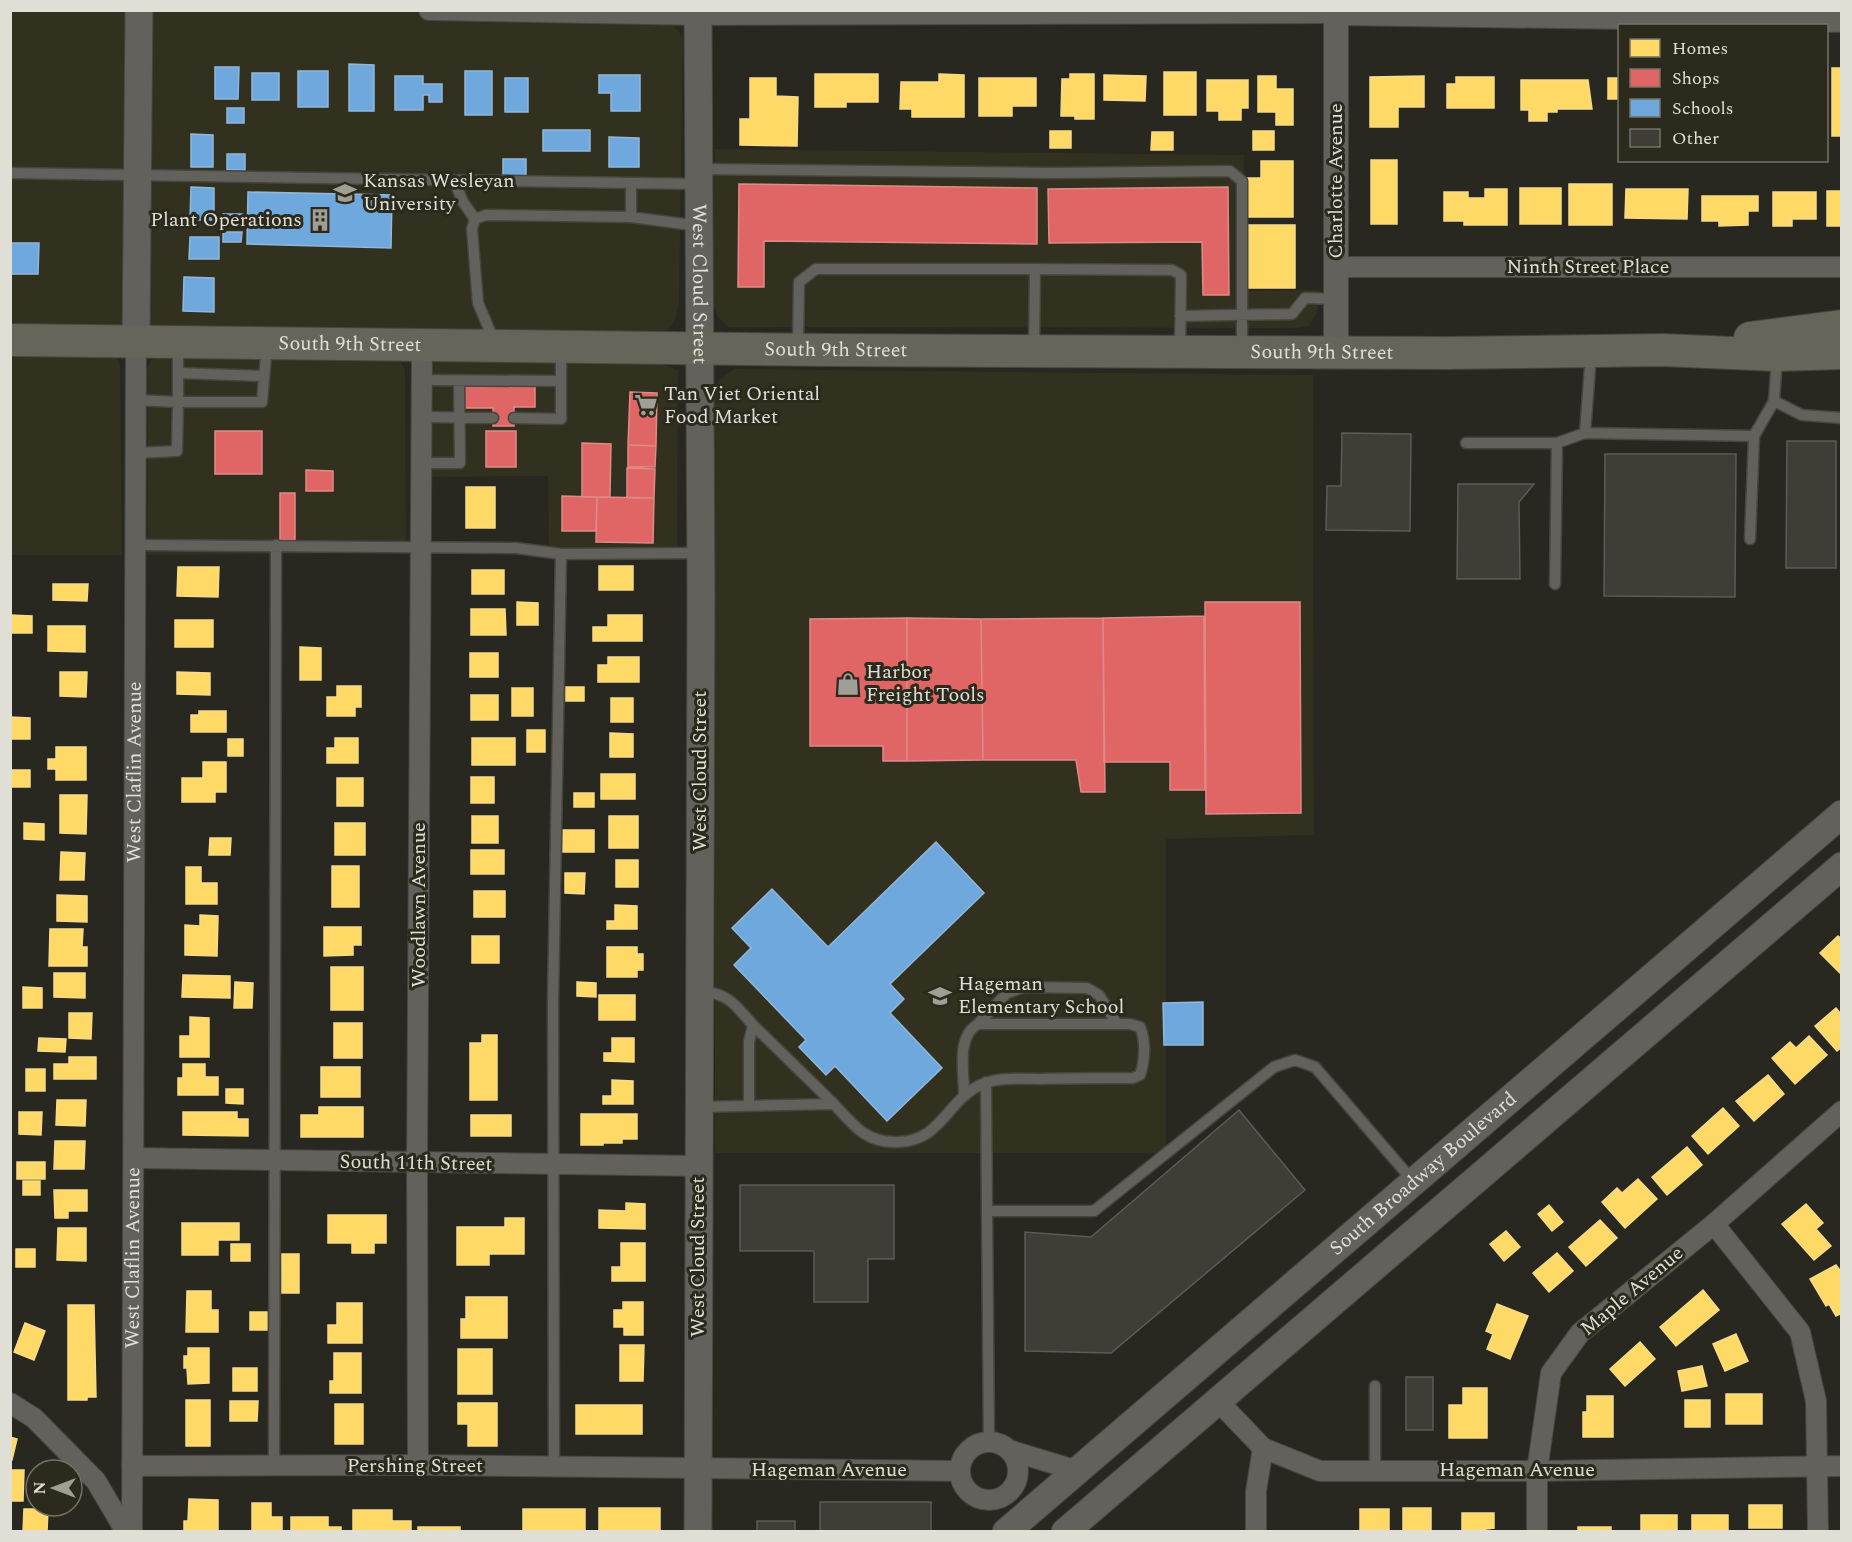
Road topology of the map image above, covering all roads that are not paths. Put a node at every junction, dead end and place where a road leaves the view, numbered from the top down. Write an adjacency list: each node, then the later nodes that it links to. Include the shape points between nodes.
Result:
1 (139, 10): 7 (main road, West Claflin Avenue)
2 (429, 10): 4 (street)
3 (1336, 12): 4 (street); 5 (street); 14 (street, Charlotte Avenue)
4 (698, 13): 8 (main road, West Cloud Street)
5 (1842, 20)
6 (10, 173): 7 (lane)
7 (138, 175): 9 (lane); 22 (main road, West Claflin Avenue)
8 (699, 176): 10 (lane); 13 (main road, West Cloud Street); 18 (lane, via 1230,171 1242,181)
9 (454, 180): 10 (lane); 12 (lane)
10 (631, 183): 11 (lane)
11 (631, 217): 12 (lane, via 486,215); 13 (lane)
12 (475, 219): 26 (lane, via 472,229 478,303)
13 (699, 226): 28 (main road, West Cloud Street)
14 (1335, 267): 15 (street, Ninth Street Place); 17 (street, Charlotte Avenue)
15 (1842, 267)
16 (1035, 269): 19 (lane, via 1172,270 1180,275); 29 (lane, via 816,269 799,282); 31 (lane)
17 (1336, 299): 18 (lane, via 1305,298 1292,314); 34 (street, Charlotte Avenue)
18 (1242, 315): 19 (lane); 33 (lane)
19 (1180, 316): 32 (lane)
20 (1842, 326): 30 (main road, South 9th Street)
21 (10, 340): 22 (main road, South 9th Street)
22 (136, 341): 23 (main road, South 9th Street); 43 (street, West Claflin Avenue)
23 (178, 341): 24 (main road, South 9th Street); 38 (lane)
24 (267, 343): 25 (main road, South 9th Street); 39 (lane)
25 (422, 345): 26 (main road, South 9th Street); 40 (street, Woodlawn Avenue)
26 (496, 346): 27 (main road, South 9th Street)
27 (561, 347): 28 (main road, South 9th Street); 42 (lane)
28 (700, 348): 29 (main road, South 9th Street); 61 (main road, West Cloud Street)
29 (798, 350): 31 (main road, South 9th Street)
30 (1662, 350): 35 (main road, South 9th Street); 37 (main road, South 9th Street)
31 (1034, 351): 32 (main road, South 9th Street)
32 (1180, 351): 33 (main road, South 9th Street)
33 (1242, 351): 34 (main road, South 9th Street)
34 (1336, 352): 35 (main road, South 9th Street)
35 (1591, 352): 51 (lane)
36 (1842, 353): 37 (main road, South 9th Street)
37 (1777, 355): 44 (lane)
38 (178, 373): 39 (lane); 45 (lane)
39 (264, 376): 45 (lane, via 262,402)
40 (422, 380): 41 (lane); 47 (street, Woodlawn Avenue)
41 (459, 381): 42 (lane); 48 (lane)
42 (561, 381): 46 (lane, via 561,419)
43 (136, 400): 45 (lane); 55 (street, West Claflin Avenue)
44 (1774, 401): 50 (lane, via 1802,415); 52 (lane)
45 (178, 402): 55 (lane, via 177,451)
46 (520, 415)
47 (422, 417): 48 (lane); 56 (street, Woodlawn Avenue)
48 (459, 418): 49 (lane, via 477,413); 56 (lane, via 460,463)
49 (493, 418)
50 (1842, 418)
51 (1585, 433): 52 (lane); 54 (lane)
52 (1754, 435): 57 (lane)
53 (1466, 443): 54 (lane)
54 (1557, 443): 63 (lane)
55 (136, 453): 58 (street, West Claflin Avenue)
56 (422, 463): 60 (street, Woodlawn Avenue)
57 (1750, 539)
58 (136, 544): 59 (lane); 76 (street, West Claflin Avenue)
59 (276, 545): 60 (lane); 77 (lane)
60 (421, 546): 62 (lane, via 516,548); 78 (street, Woodlawn Avenue)
61 (700, 553): 62 (lane); 66 (main road, West Cloud Street)
62 (561, 554): 79 (lane, via 553,1000)
63 (1555, 584)
64 (1842, 814): 81 (main road, South Broadway Boulevard)
65 (1842, 866): 85 (main road, South Broadway Boulevard)
66 (699, 991): 69 (lane, via 729,998); 74 (main road, West Cloud Street)
67 (978, 1024): 68 (lane); 68 (lane, via 1007,993 1024,987 1087,988 1099,995); 71 (lane, via 968,1030 964,1040)
68 (1117, 1024): 70 (lane, via 1140,1027 1140,1075)
69 (753, 1025): 72 (lane); 73 (lane, via 749,1042)
70 (986, 1082): 71 (lane); 82 (lane)
71 (964, 1094): 72 (lane, via 930,1132 912,1142 886,1142 862,1134)
72 (834, 1104): 73 (lane)
73 (749, 1106): 74 (lane)
74 (699, 1107): 80 (main road, West Cloud Street)
75 (1842, 1112): 83 (street, Maple Avenue)
76 (134, 1158): 77 (street, South 11th Street); 91 (street, West Claflin Avenue)
77 (275, 1161): 78 (street, South 11th Street); 92 (lane)
78 (417, 1164): 79 (street, South 11th Street); 90 (street, Woodlawn Avenue)
79 (556, 1165): 80 (street, South 11th Street); 95 (lane)
80 (699, 1166): 96 (main road, West Cloud Street)
81 (1413, 1180): 82 (lane, via 1315,1067 1295,1060 1274,1067 1094,1211); 98 (main road, South Broadway Boulevard)
82 (987, 1211): 87 (lane)
83 (1714, 1224): 93 (street, via 1800,1332 1816,1401); 100 (street, Maple Avenue, via 1580,1333 1551,1373)
84 (1375, 1386): 99 (lane)
85 (1217, 1400): 88 (street, Hageman Avenue); 105 (main road, South Broadway Boulevard)
86 (10, 1403): 101 (street, via 34,1418 96,1481)
87 (989, 1442): 89 (street); 97 (street, via 972,1448)
88 (1263, 1448): 99 (street, Hageman Avenue, via 1320,1471); 106 (street, via 1256,1491)
89 (1009, 1450): 97 (street, via 1018,1476 1008,1493 1000,1498 973,1495 966,1489); 98 (street)
90 (418, 1465): 92 (street, Pershing Street); 95 (street, Pershing Street)
91 (132, 1466): 92 (street, Pershing Street); 102 (street, West Claflin Avenue)
92 (274, 1466)
93 (1818, 1466): 94 (street, Hageman Avenue); 100 (street, Hageman Avenue); 108 (street)
94 (1842, 1466)
95 (554, 1467): 96 (street, Pershing Street)
96 (698, 1469): 97 (street, Hageman Avenue); 103 (main road, West Cloud Street)
97 (960, 1471)
98 (1078, 1471): 104 (main road, South Broadway Boulevard)
99 (1375, 1471): 100 (street, Hageman Avenue)
100 (1537, 1471): 107 (street, Maple Avenue)
101 (126, 1532)
102 (132, 1532)
103 (698, 1532)
104 (1006, 1532)
105 (1065, 1532)
106 (1256, 1532)
107 (1537, 1532)
108 (1818, 1532)

